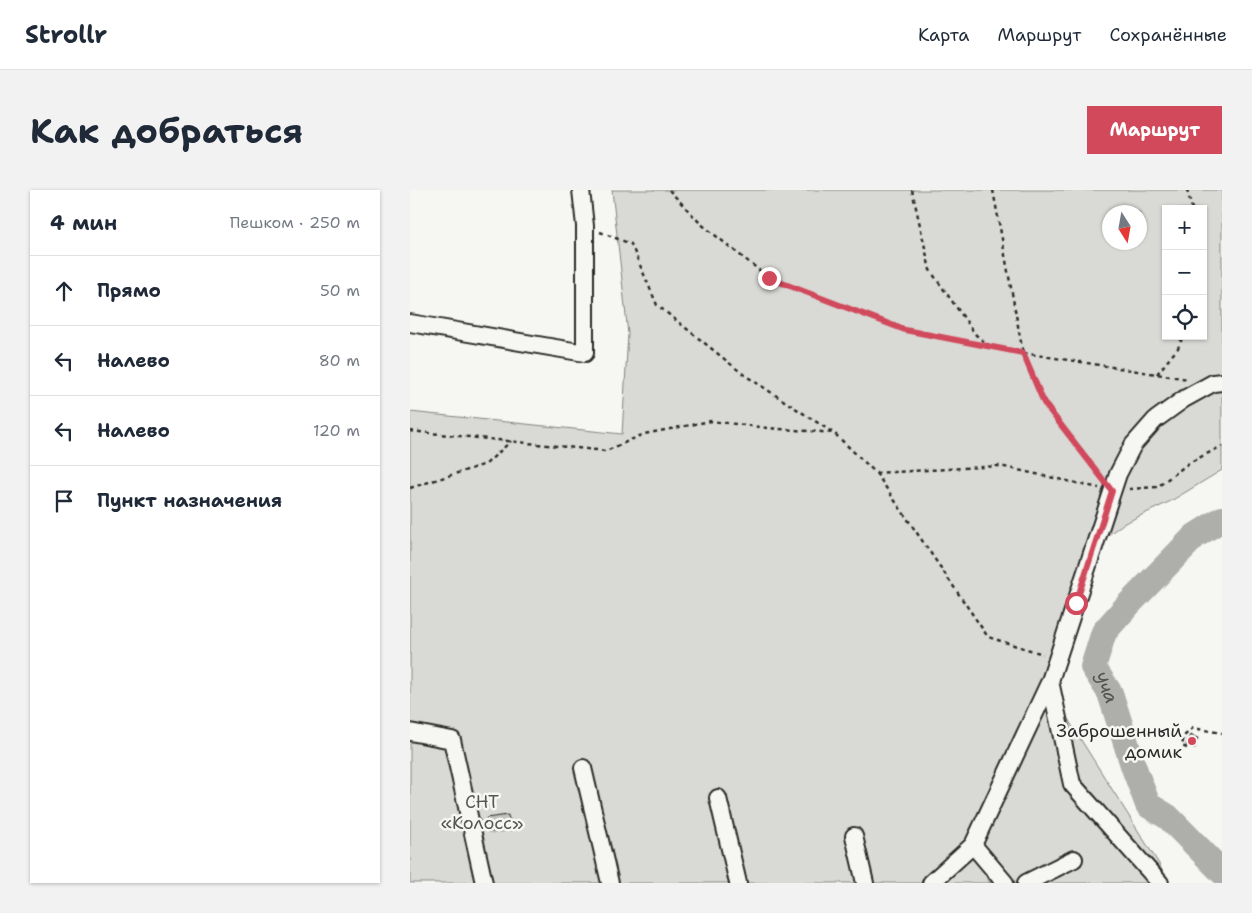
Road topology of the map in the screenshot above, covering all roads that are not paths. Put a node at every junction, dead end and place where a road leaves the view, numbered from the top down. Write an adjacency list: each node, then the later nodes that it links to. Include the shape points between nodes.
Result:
1 (581, 190): 2 (lane, via 585,226 585,353)
2 (410, 323)
3 (1218, 383): 4 (lane, via 1184,399 1155,420 1133,445 1112,491)
4 (1050, 681): 9 (lane); 18 (lane, via 1072,784)
5 (410, 732): 11 (lane, via 452,740)
6 (583, 768): 12 (lane)
7 (718, 798): 13 (lane)
8 (854, 836): 14 (lane)
9 (973, 845): 15 (lane); 16 (lane)
10 (1074, 859): 17 (lane)
11 (484, 883)
12 (610, 883)
13 (738, 883)
14 (865, 883)
15 (931, 883)
16 (1006, 883)
17 (1026, 883)
18 (1160, 883)

